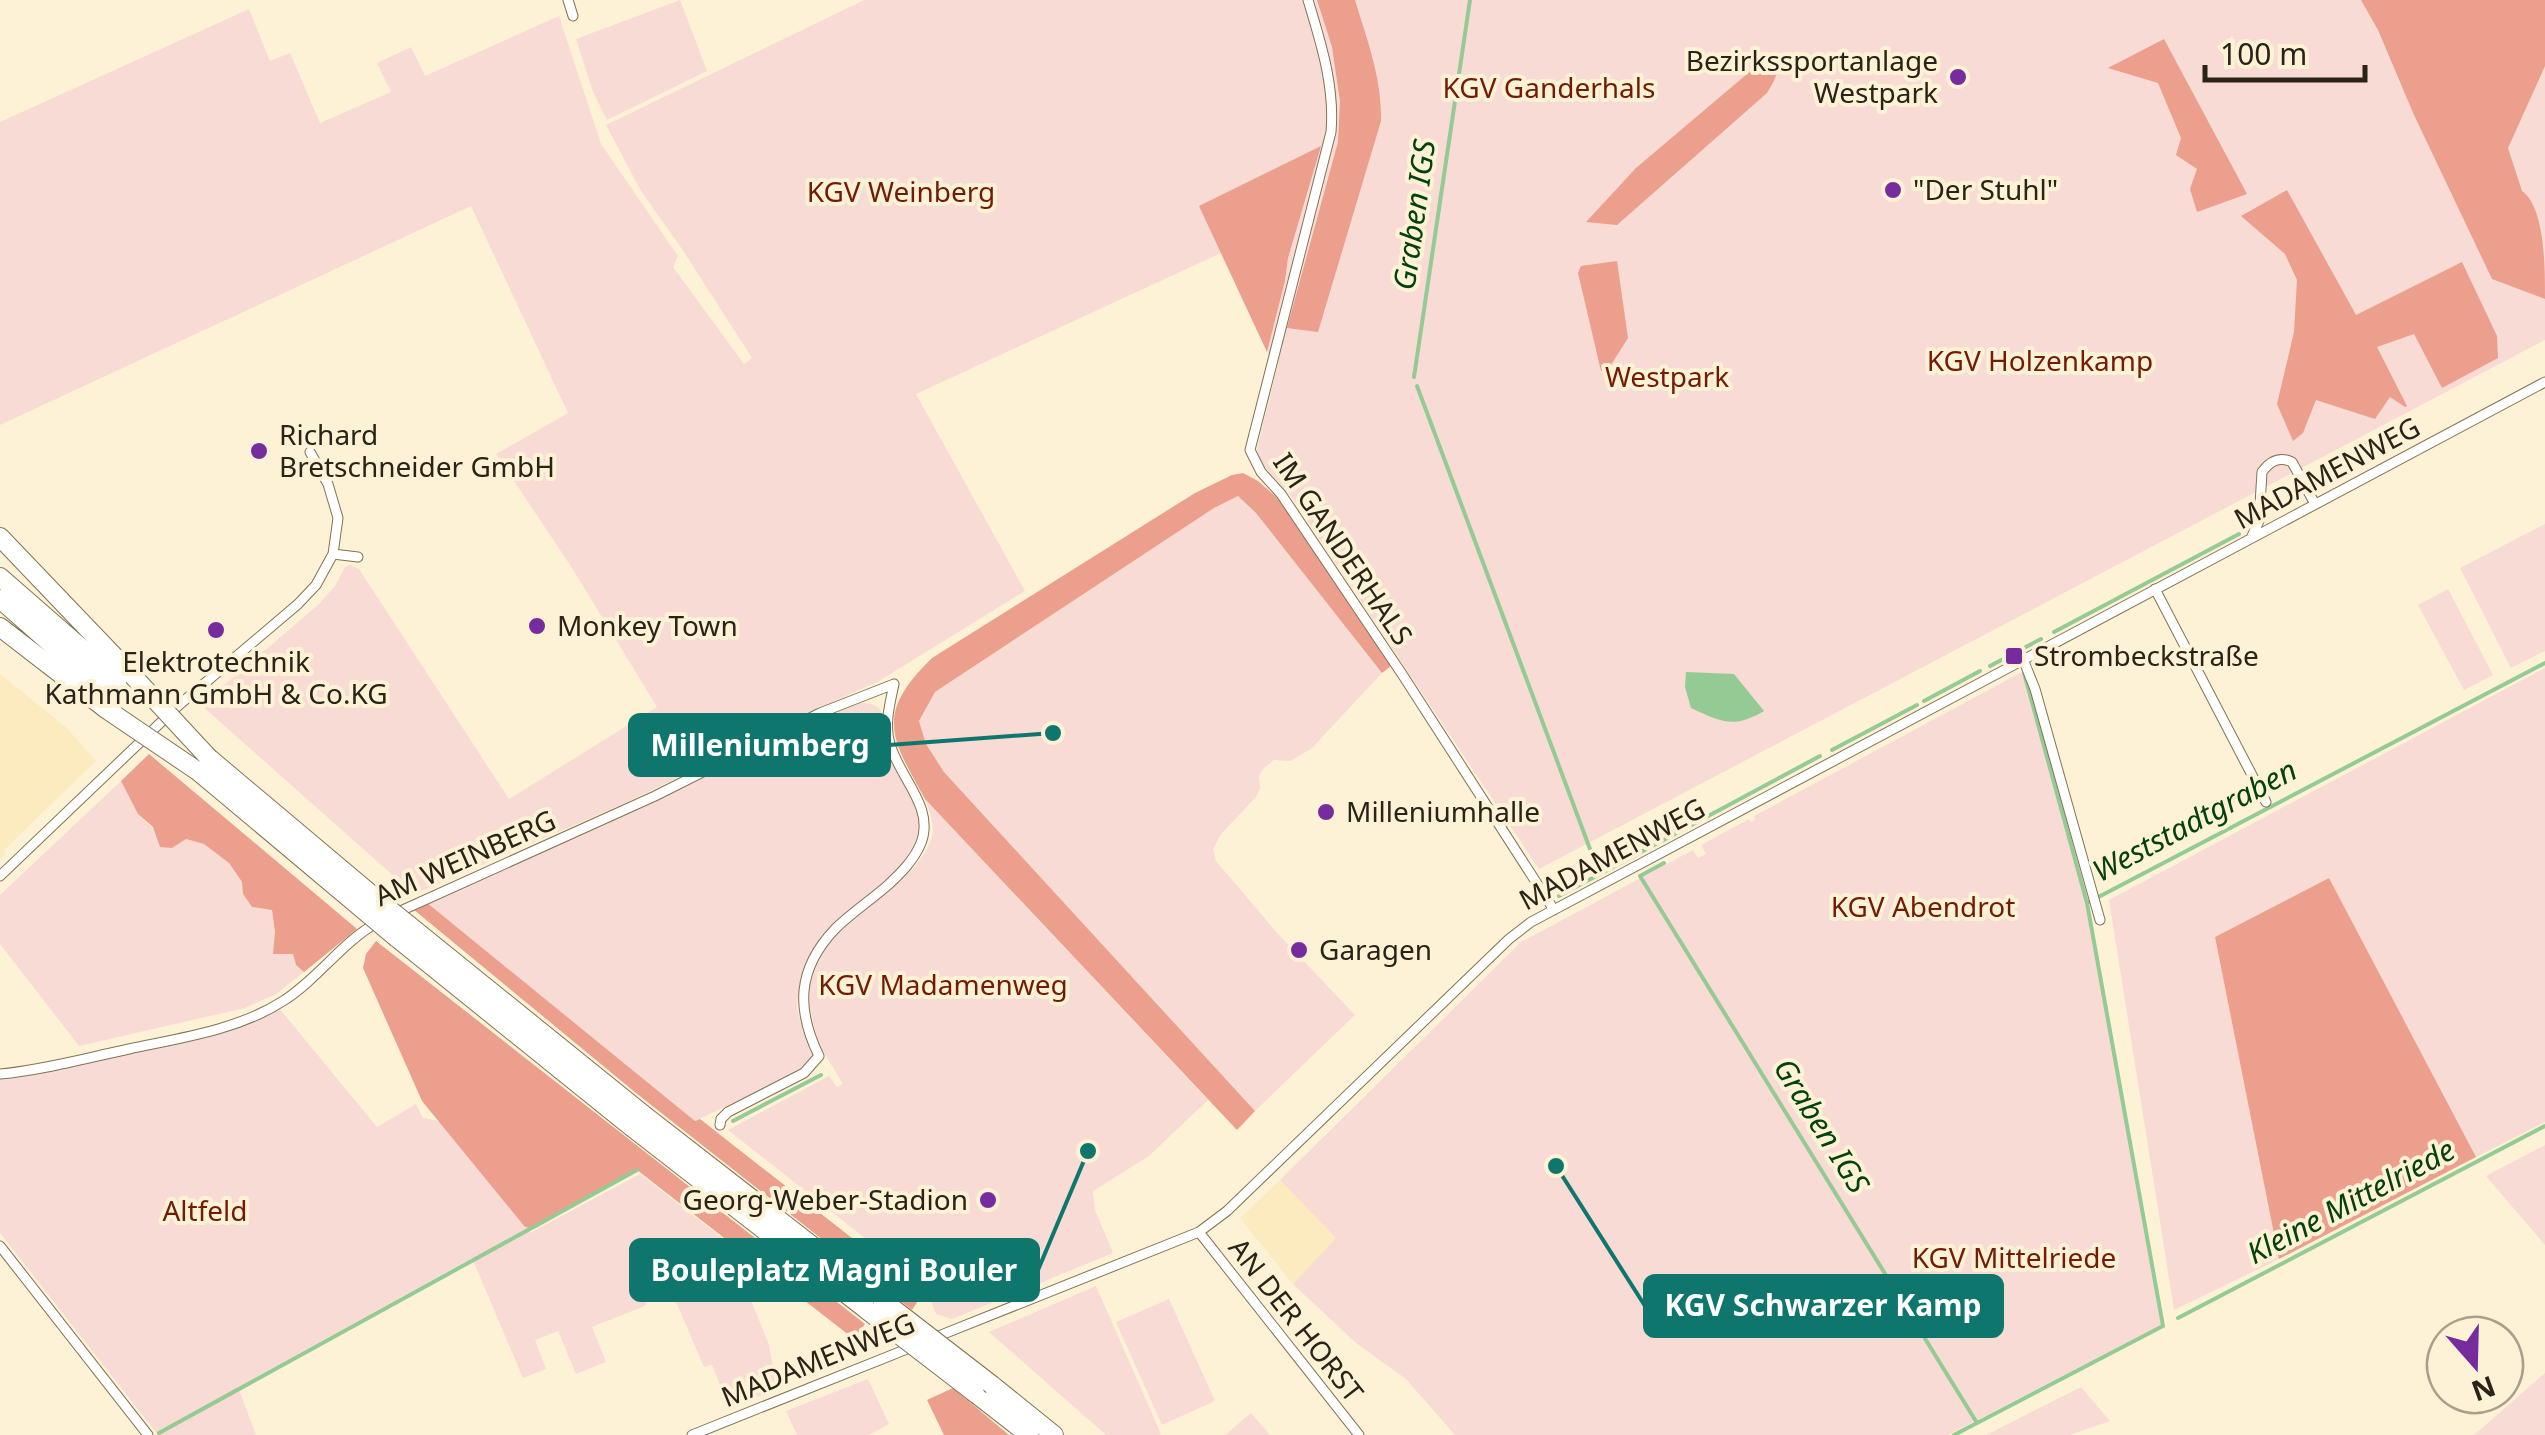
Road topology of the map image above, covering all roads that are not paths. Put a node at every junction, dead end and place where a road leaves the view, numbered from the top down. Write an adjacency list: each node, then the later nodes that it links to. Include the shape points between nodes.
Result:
1 (568, 0): 3 (street)
2 (1308, 0): 20 (street, IM GANDERHALS, via 1330,86 1331,132 1250,450)
3 (573, 16)
4 (2545, 382): 6 (street, MADAMENWEG)
5 (310, 452): 9 (street, via 335,504)
6 (2315, 504): 8 (street, MADAMENWEG); 8 (street, via 2292,462 2274,460 2262,472 2259,521)
7 (0, 537): 16 (highway)
8 (2250, 539): 12 (street, MADAMENWEG)
9 (333, 554): 10 (street); 19 (street, via 298,604 179,705)
10 (358, 557)
11 (0, 577): 16 (highway)
12 (2155, 589): 15 (street, MADAMENWEG); 18 (street)
13 (0, 599): 16 (highway)
14 (0, 627): 16 (highway)
15 (2023, 659): 20 (street, MADAMENWEG); 21 (street)
16 (120, 693): 17 (highway, bridge); 17 (highway, bridge)
17 (204, 765): 26 (highway, bridge, via 404,932)
18 (2266, 802)
19 (0, 876)
20 (1554, 910): 24 (street, MADAMENWEG, via 1517,931)
21 (2100, 920)
22 (0, 1074): 23 (street, AM WEINBERG, via 250,1018 306,985 362,932 408,906 894,684 888,736 922,810 921,843 904,870 837,927 813,960 802,1004 819,1056 804,1073 728,1112)
23 (720, 1125)
24 (1199, 1232): 28 (street, MADAMENWEG); 31 (street, AN DER HORST)
25 (0, 1246): 27 (street)
26 (984, 1389): 29 (highway); 30 (highway)
27 (148, 1435)
28 (692, 1435)
29 (1029, 1435)
30 (1054, 1435)
31 (1358, 1435)

